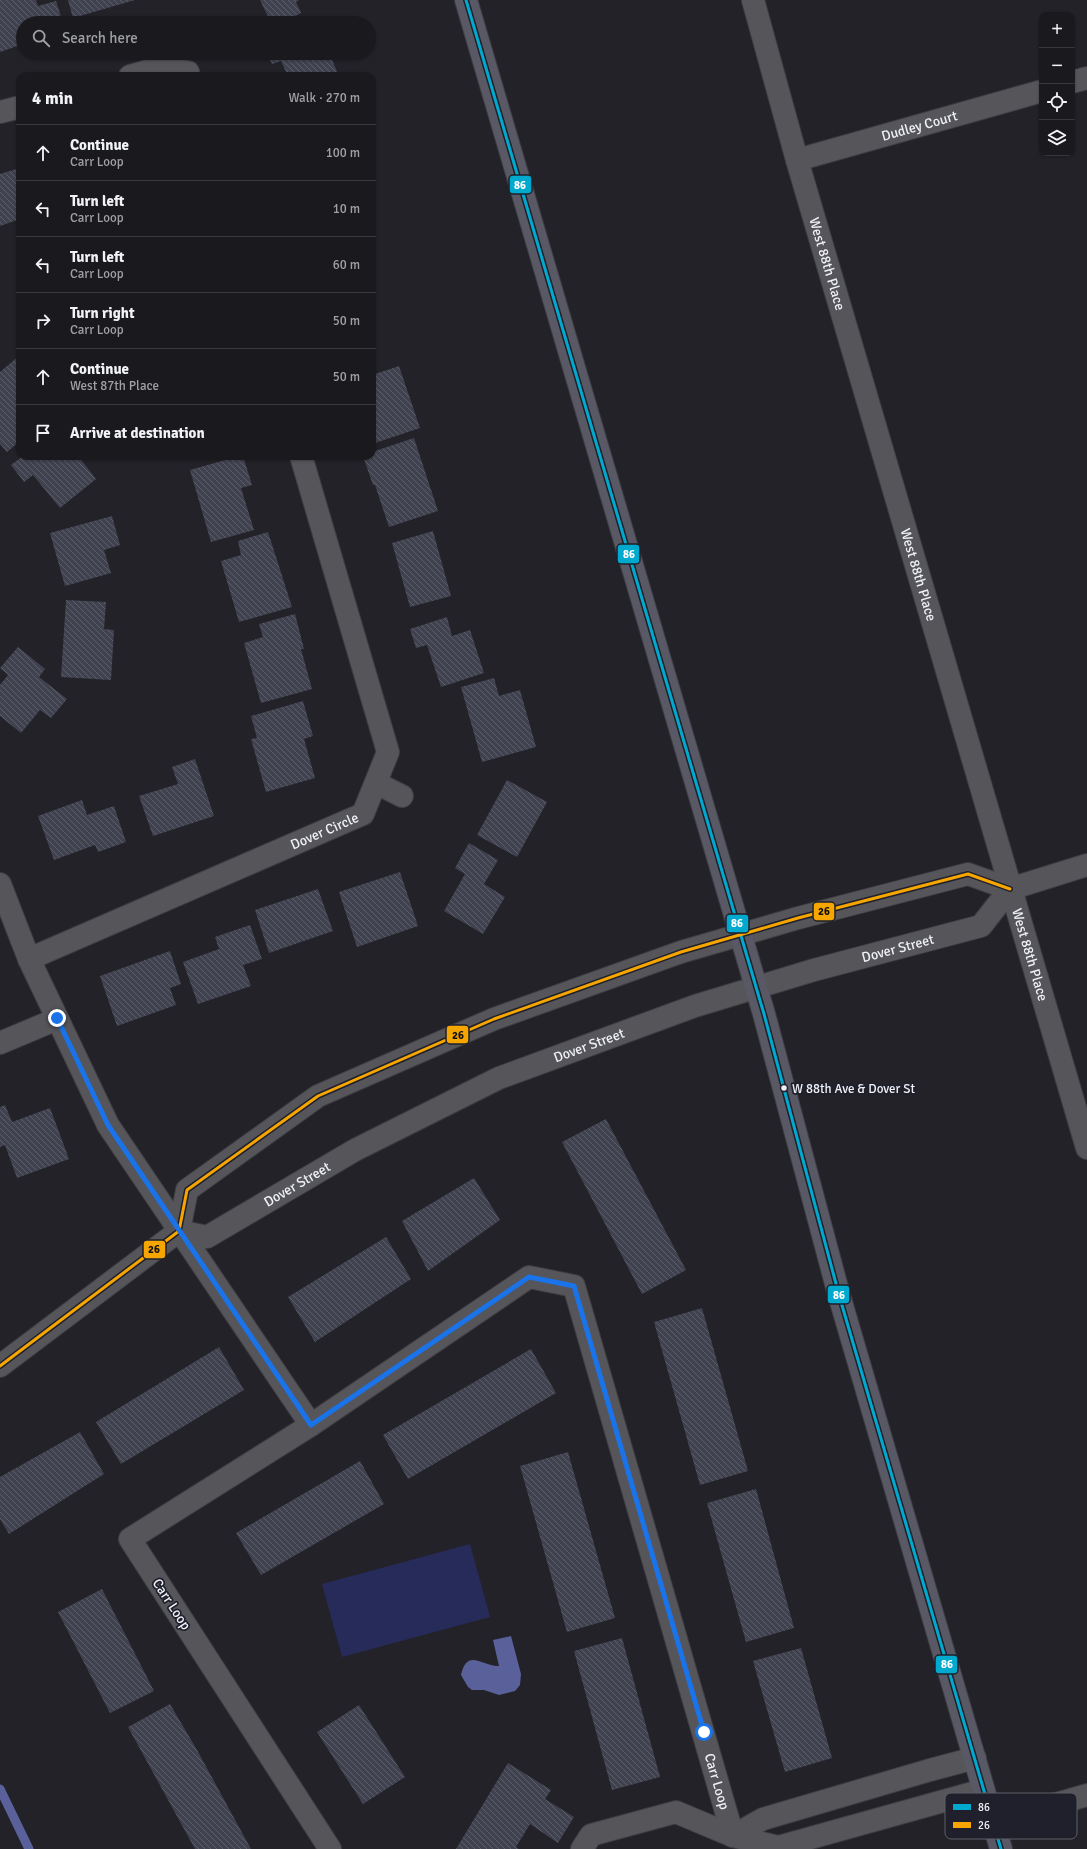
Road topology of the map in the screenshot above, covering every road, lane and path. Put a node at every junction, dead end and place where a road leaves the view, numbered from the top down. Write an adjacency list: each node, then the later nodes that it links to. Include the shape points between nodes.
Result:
1 (466, 0): 17 (main road)
2 (753, 0): 10 (street, West 88th Place)
3 (144, 72): 4 (street, via 161,67)
4 (188, 72)
5 (1087, 78): 6 (street)
6 (1075, 81)
7 (1039, 92): 10 (street, Dudley Court)
8 (16, 108): 9 (street)
9 (0, 112)
10 (796, 160): 16 (street, West 88th Place)
11 (302, 460): 12 (street, Dover Circle, via 388,752)
12 (376, 783): 13 (street); 18 (street, Dover Circle, via 364,814)
13 (402, 796)
14 (1087, 865): 16 (street)
15 (0, 884): 18 (street)
16 (1010, 889): 17 (street, via 968,874); 19 (street, Dover Street, via 981,926); 22 (street, West 88th Place)
17 (741, 935): 19 (main road); 23 (street, via 681,952 494,1019 318,1096 187,1190)
18 (29, 958): 20 (street)
19 (756, 988): 23 (street, Dover Street, via 690,1008 499,1078 355,1150 207,1237); 26 (main road, via 839,1295)
20 (57, 1018): 21 (street); 23 (street, via 108,1125)
21 (0, 1043)
22 (1087, 1148)
23 (176, 1225): 24 (street); 25 (street)
24 (0, 1366)
25 (311, 1425): 33 (street, Carr Loop, via 529,1277 574,1286); 35 (street, Carr Loop, via 130,1539)
26 (975, 1758): 27 (main road); 33 (street, via 763,1819)
27 (983, 1790): 28 (street, Carr Loop); 29 (main road)
28 (972, 1793)
29 (984, 1793)
30 (1087, 1795): 31 (street)
31 (1077, 1798)
32 (945, 1801): 33 (street, Carr Loop, via 778,1847)
33 (733, 1836): 36 (street, Carr Loop, via 676,1812 590,1835)
34 (998, 1839): 37 (main road)
35 (330, 1849)
36 (582, 1849)
37 (1001, 1849)

